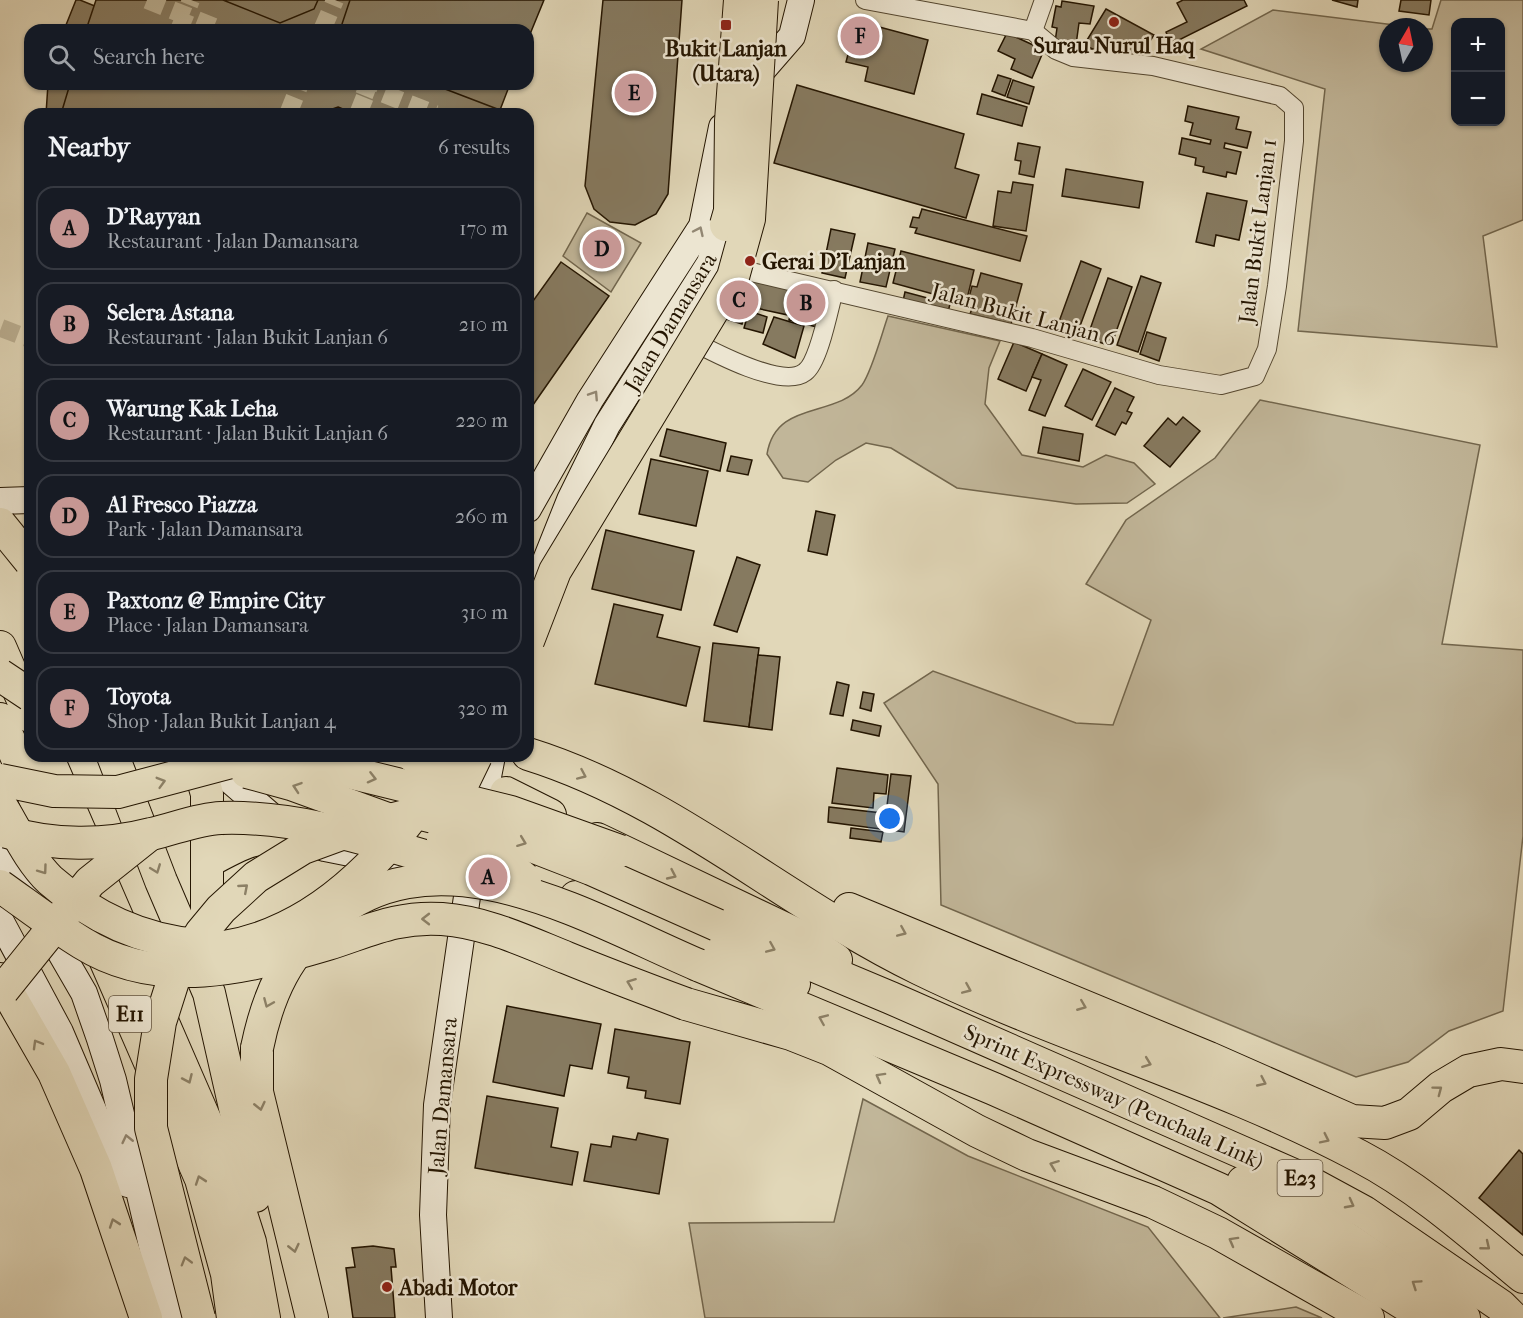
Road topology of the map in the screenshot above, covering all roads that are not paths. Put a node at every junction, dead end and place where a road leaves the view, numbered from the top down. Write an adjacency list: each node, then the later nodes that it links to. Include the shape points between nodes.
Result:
1 (739, 0): 9 (street); 23 (highway, bridge, via 729,212 720,255 697,306)
2 (762, 0): 25 (highway, bridge, via 749,219 733,277 555,571)
3 (776, 0): 8 (highway)
4 (801, 0): 8 (street, via 792,36)
5 (865, 0): 7 (street)
6 (1044, 0): 7 (street)
7 (1033, 31): 15 (street, Jalan Bukit Lanjan 1, via 1056,50 1073,57 1153,66 1280,96 1294,108 1294,141 1277,286 1267,349)
8 (747, 88): 10 (street, Jalan Damansara, via 739,156)
9 (722, 127): 11 (street, Jalan Damansara, one-way to 9, via 702,226)
10 (710, 263): 12 (street, Jalan Bukit Lanjan 6); 13 (street, Jalan Damansara)
11 (670, 279): 13 (street); 16 (street, Jalan Damansara, one-way to 11, via 591,400)
12 (834, 290): 14 (street, via 818,348 807,371 798,376 770,375); 15 (street, Jalan Bukit Lanjan 6, via 1032,338 1159,375 1221,385)
13 (692, 293): 14 (street, Jalan Damansara)
14 (669, 329): 24 (street, Jalan Damansara, via 587,462)
15 (1255, 376)
16 (534, 499)
17 (24, 500): 18 (street)
18 (0, 501)
19 (0, 506): 21 (highway, via 10,516)
20 (0, 524): 22 (highway, bridge)
21 (24, 552)
22 (24, 554)
23 (534, 570)
24 (534, 594)
25 (534, 625)
26 (0, 647): 31 (highway)
27 (0, 675): 28 (highway, bridge)
28 (24, 691)
29 (0, 695): 30 (highway)
30 (24, 701)
31 (24, 702)
32 (0, 719): 77 (highway, E11, one-way to 32, via 227,1274 201,1179)
33 (534, 756): 61 (highway, one-way to 61, via 660,812)
34 (50, 762): 78 (highway, E11, one-way to 78, via 227,1170 250,1242)
35 (115, 762): 65 (highway, one-way to 65)
36 (198, 762): 56 (highway, via 207,794)
37 (209, 762): 53 (street)
38 (210, 762): 59 (highway, one-way to 38, bridge, via 502,860 291,784)
39 (231, 762): 47 (highway, one-way to 39, bridge, via 118,792)
40 (295, 762): 55 (highway, one-way to 55, bridge, via 512,812)
41 (428, 762): 55 (highway, bridge, via 506,793)
42 (447, 762): 49 (highway, one-way to 42, bridge, via 49,879 100,916 144,936 222,947 256,939 315,913 383,852)
43 (468, 762): 50 (street, Jalan Damansara)
44 (473, 762): 63 (highway, bridge, via 460,789 398,866 331,926)
45 (491, 762): 58 (street, Jalan Damansara)
46 (0, 780): 47 (highway, bridge)
47 (54, 791): 48 (highway, bridge)
48 (0, 792)
49 (0, 804)
50 (460, 809): 57 (street, via 435,848); 58 (street, Jalan Damansara)
51 (0, 830): 52 (highway, bridge, via 30,840 80,843)
52 (150, 835): 59 (highway, bridge, via 218,818 260,818 328,831 491,875); 64 (highway, bridge, via 90,882)
53 (299, 840): 56 (highway, via 256,838); 57 (street)
54 (0, 848): 71 (street, one-way to 54, via 113,1080 84,993)
55 (621, 851): 61 (highway, one-way to 61)
56 (207, 862): 65 (highway)
57 (412, 865): 58 (street)
58 (470, 876): 79 (street, Jalan Damansara, via 437,1105 433,1215)
59 (525, 879): 61 (highway)
60 (0, 886): 63 (highway, bridge, via 83,944 133,965 188,973)
61 (724, 903): 66 (highway); 67 (highway, one-way to 67, via 1209,1058 1352,1121 1385,1123 1408,1114 1468,1071 1501,1064); 68 (highway, via 931,993); 72 (highway, one-way to 72, via 835,920 919,969 1050,1025 1253,1103 1360,1156 1420,1192); 76 (highway, one-way to 61, bridge, via 151,1128 151,1079 160,1022 174,978 201,933 256,877 303,848 354,829 417,813 498,833 591,869)
62 (0, 920): 71 (street, via 60,1032 109,1148)
63 (268, 961): 80 (highway, one-way to 63, bridge, via 1218,1233 1153,1202 1028,1155 977,1131 829,1049 686,1004 473,923 406,919)
64 (1, 991): 74 (highway, one-way to 64, via 96,1169 54,1073)
65 (209, 993): 73 (highway)
66 (885, 1008): 68 (highway, Sprint Expressway (Penchala Link) / E23); 69 (highway, via 928,1049); 83 (highway, Sprint Expressway (Penchala Link) / E23, one-way to 66, via 1330,1227)
67 (1523, 1067)
68 (1067, 1075): 84 (highway, Sprint Expressway (Penchala Link) / E23, one-way to 84, via 1295,1176 1364,1212)
69 (994, 1089): 70 (highway); 73 (highway, one-way to 73, bridge, via 521,891 474,880 433,877 386,887 359,898 317,928 279,977 264,1012 257,1092)
70 (1218, 1189): 81 (highway, via 1258,1227); 82 (highway)
71 (145, 1216): 75 (street)
72 (1523, 1277)
73 (302, 1314)
74 (146, 1318)
75 (169, 1318)
76 (199, 1318)
77 (233, 1318)
78 (264, 1318)
79 (439, 1318)
80 (1368, 1318)
81 (1402, 1318)
82 (1427, 1318)
83 (1464, 1318)
84 (1513, 1318)

